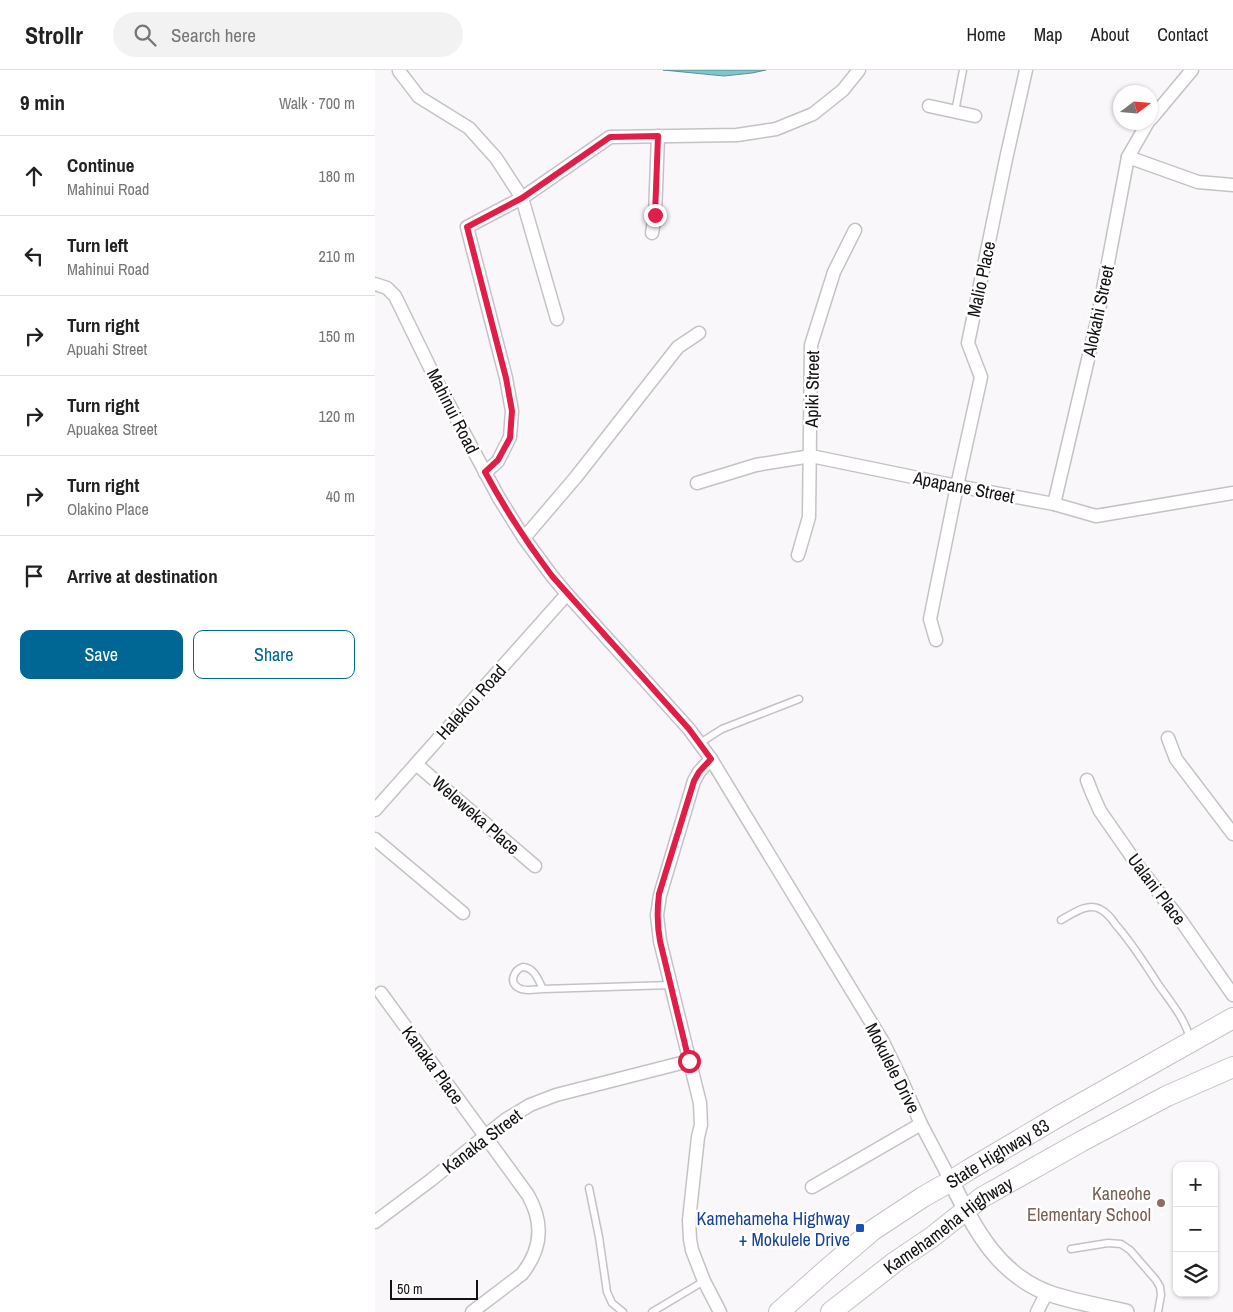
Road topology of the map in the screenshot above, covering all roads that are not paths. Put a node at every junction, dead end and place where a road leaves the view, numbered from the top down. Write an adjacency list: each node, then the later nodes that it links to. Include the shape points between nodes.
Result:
1 (859, 70): 11 (street, via 843,90 813,114 776,129 737,136)
2 (963, 70): 8 (lane)
3 (1026, 70): 23 (street, Malio Place, via 968,344 981,377)
4 (1193, 70): 7 (street)
5 (399, 72): 14 (street, via 419,98 469,128 496,158)
6 (929, 106): 8 (street)
7 (1158, 111)
8 (955, 112): 9 (street)
9 (975, 116)
10 (1144, 130): 12 (street, Alokahi Street)
11 (658, 136): 14 (street, via 610,137); 16 (street)
12 (1128, 158): 13 (street, via 1198,182); 25 (street, Alokahi Street, via 1097,321)
13 (1233, 185)
14 (522, 198): 18 (street); 21 (street, via 467,227 512,411 510,438 498,460)
15 (855, 230): 20 (street, Apiki Street, via 834,272 811,345)
16 (652, 233)
17 (379, 284): 21 (street, Mahinui Road, via 395,296)
18 (557, 319)
19 (699, 332): 26 (street, via 678,347)
20 (811, 456): 22 (street, Apapane Street, via 756,465); 23 (street, Apapane Street); 27 (street, Apiki Street, via 809,517)
21 (485, 472): 26 (street, Mahinui Road)
22 (697, 483)
23 (957, 486): 25 (street, Apapane Street); 29 (street, Malio Place, via 930,619)
24 (1233, 493): 25 (street, Apapane Street, via 1095,516)
25 (1054, 504)
26 (524, 538): 28 (street, Mahinui Road)
27 (798, 555)
28 (567, 594): 32 (street, Mahinui Road); 34 (street, Halekou Road)
29 (936, 640)
30 (799, 699): 32 (lane, via 722,729)
31 (1168, 738): 37 (street, via 1176,760)
32 (700, 742): 33 (street, Mahinui Road)
33 (711, 759): 42 (street, via 694,781 659,894 657,928); 50 (street, Mokulele Drive, via 874,1027)
34 (416, 764): 36 (street, Halekou Road); 39 (street, Weleweka Place)
35 (1087, 780): 45 (street, Ualani Place, via 1100,811)
36 (375, 810)
37 (1233, 834)
38 (375, 839): 40 (street)
39 (535, 866)
40 (463, 913)
41 (1061, 920): 47 (lane, via 1086,907 1099,908 1110,917 1181,1018)
42 (671, 985): 43 (lane); 48 (street)
43 (543, 989): 43 (lane, via 523,990 516,986 513,979 515,971 523,967 531,969)
44 (381, 993): 51 (street, Kanaka Place)
45 (1233, 995)
46 (1233, 1018): 47 (main road, State Highway 83)
47 (1191, 1041): 52 (main road, State Highway 83)
48 (689, 1061): 51 (street, Kanaka Street, via 556,1095 518,1112); 58 (street, via 701,1114 689,1229 692,1250)
49 (1233, 1067): 55 (main road, Kamehameha Highway, via 1158,1100 981,1198)
50 (921, 1124): 52 (street, Mokulele Drive); 53 (street)
51 (485, 1136): 56 (street, Kanaka Street); 60 (street, Kanaka Place, via 533,1203 539,1232 536,1251 527,1267)
52 (951, 1181): 55 (street, Mokulele Drive); 64 (main road, State Highway 83, via 873,1230)
53 (812, 1187)
54 (589, 1188): 61 (lane, via 607,1292 612,1304)
55 (965, 1210): 59 (street, Mokulele Drive, via 1004,1264 1027,1282); 65 (main road, Kamehameha Highway)
56 (375, 1222)
57 (1071, 1249): 68 (lane, via 1115,1243 1130,1250 1160,1287)
58 (704, 1281): 62 (lane); 63 (street)
59 (1047, 1292): 66 (street); 67 (street, Mokulele Drive)
60 (472, 1312)
61 (623, 1312)
62 (652, 1312)
63 (720, 1312)
64 (779, 1312)
65 (831, 1312)
66 (1037, 1312)
67 (1126, 1312)
68 (1158, 1312)

